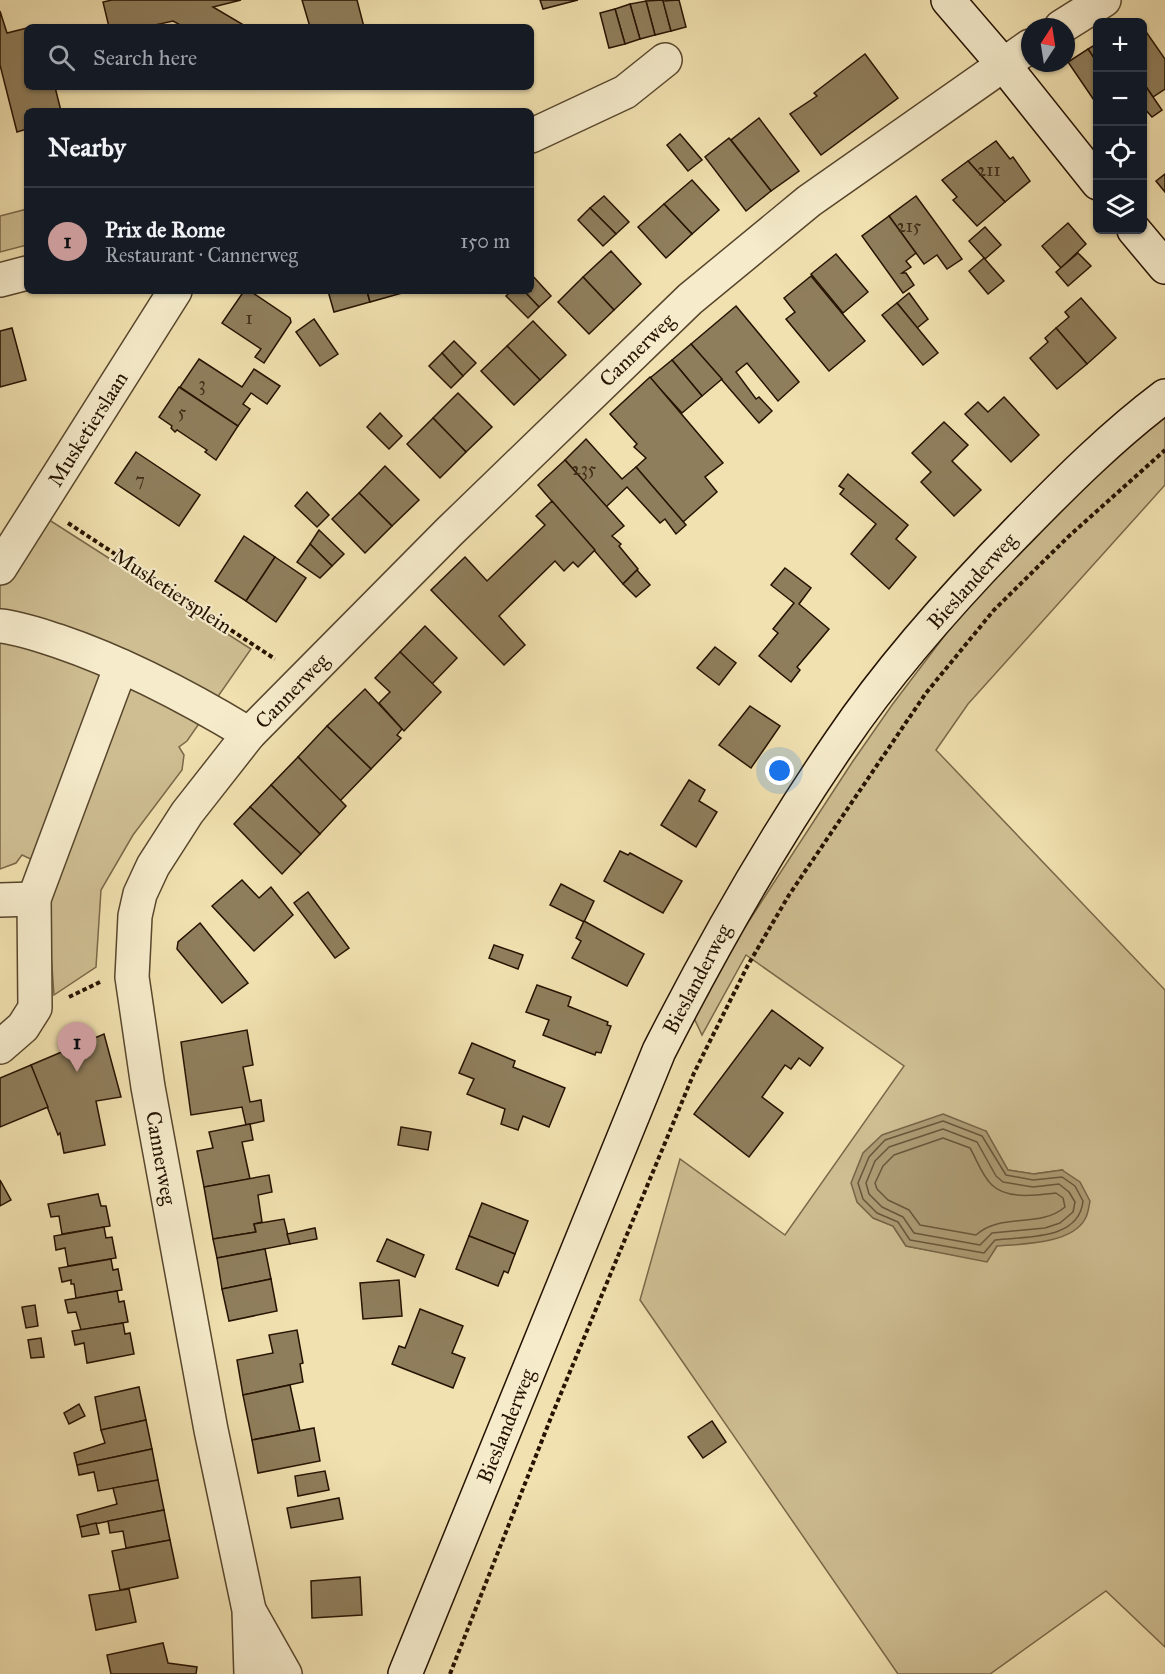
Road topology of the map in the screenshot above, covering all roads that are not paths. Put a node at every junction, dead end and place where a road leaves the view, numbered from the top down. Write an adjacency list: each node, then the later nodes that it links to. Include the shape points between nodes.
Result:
1 (948, 0): 6 (street)
2 (1104, 0): 3 (street)
3 (1075, 18)
4 (1021, 52): 6 (street, Cannerweg)
5 (665, 60): 7 (street, via 625,92)
6 (1003, 64): 8 (street); 18 (street, Cannerweg, via 809,201 690,299 449,532)
7 (534, 135)
8 (1096, 180)
9 (1137, 234): 10 (street)
10 (1165, 267)
11 (24, 274): 12 (street)
12 (0, 280)
13 (173, 294): 15 (street, Musketierslaan)
14 (1165, 396): 25 (street, Bieslanderweg, via 1051,497 942,613 841,741 758,868 659,1051)
15 (0, 568)
16 (0, 626): 17 (street, via 80,649)
17 (121, 666): 18 (street, via 188,697); 19 (street)
18 (249, 734): 22 (street, Cannerweg, via 187,813 153,866 135,916 132,977 210,1430)
19 (34, 899): 20 (street); 21 (street, via 37,998 29,1020)
20 (0, 900)
21 (0, 1047)
22 (249, 1610): 23 (street, Cannerweg); 24 (street, Cannerweg)
23 (250, 1674)
24 (285, 1674)
25 (405, 1674)

